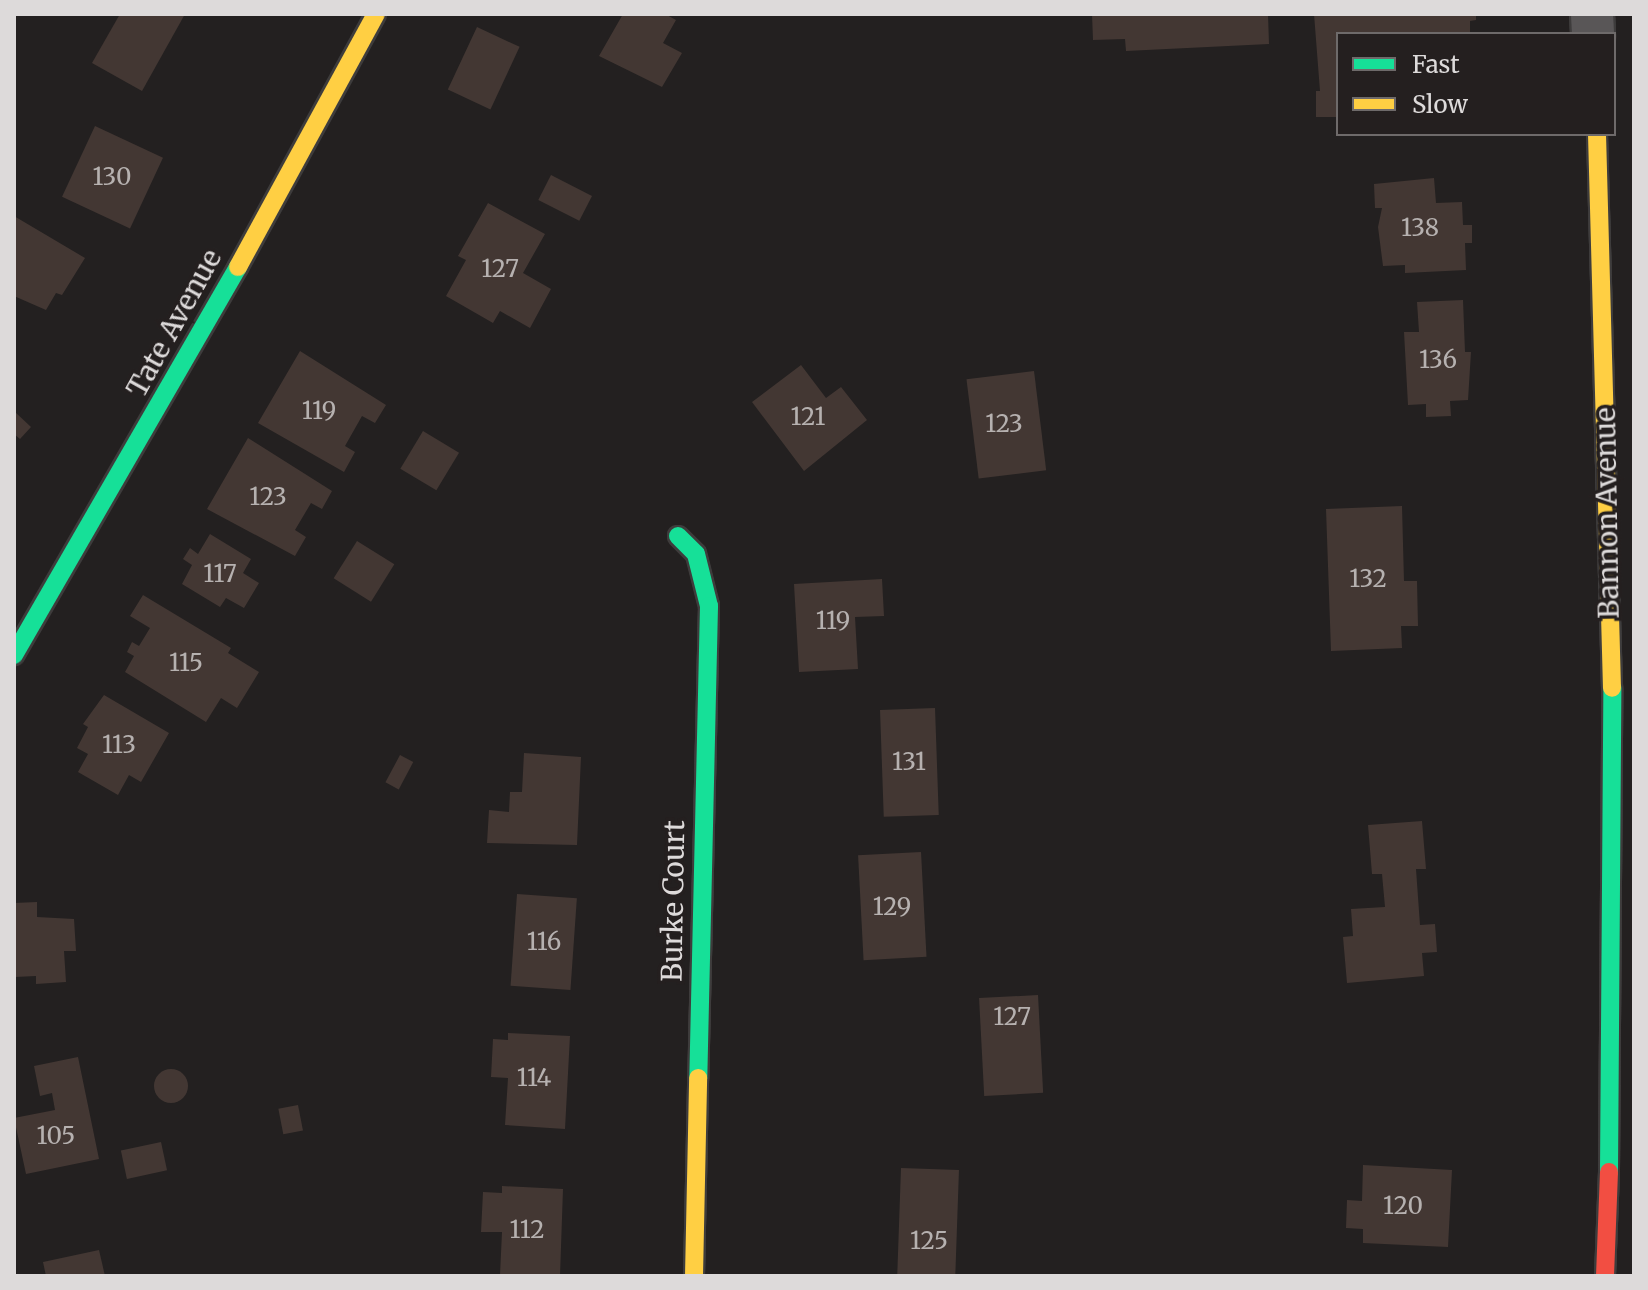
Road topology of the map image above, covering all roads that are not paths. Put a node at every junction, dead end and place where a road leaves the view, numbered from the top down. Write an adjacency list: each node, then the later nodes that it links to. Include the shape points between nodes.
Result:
1 (376, 14): 4 (street, Tate Avenue, via 184,365)
2 (1597, 136): 5 (street, Bannon Avenue)
3 (678, 536): 6 (street, Burke Court, via 696,554 709,606)
4 (14, 655)
5 (1623, 676): 7 (street, Bannon Avenue)
6 (694, 1276)
7 (1605, 1276)

